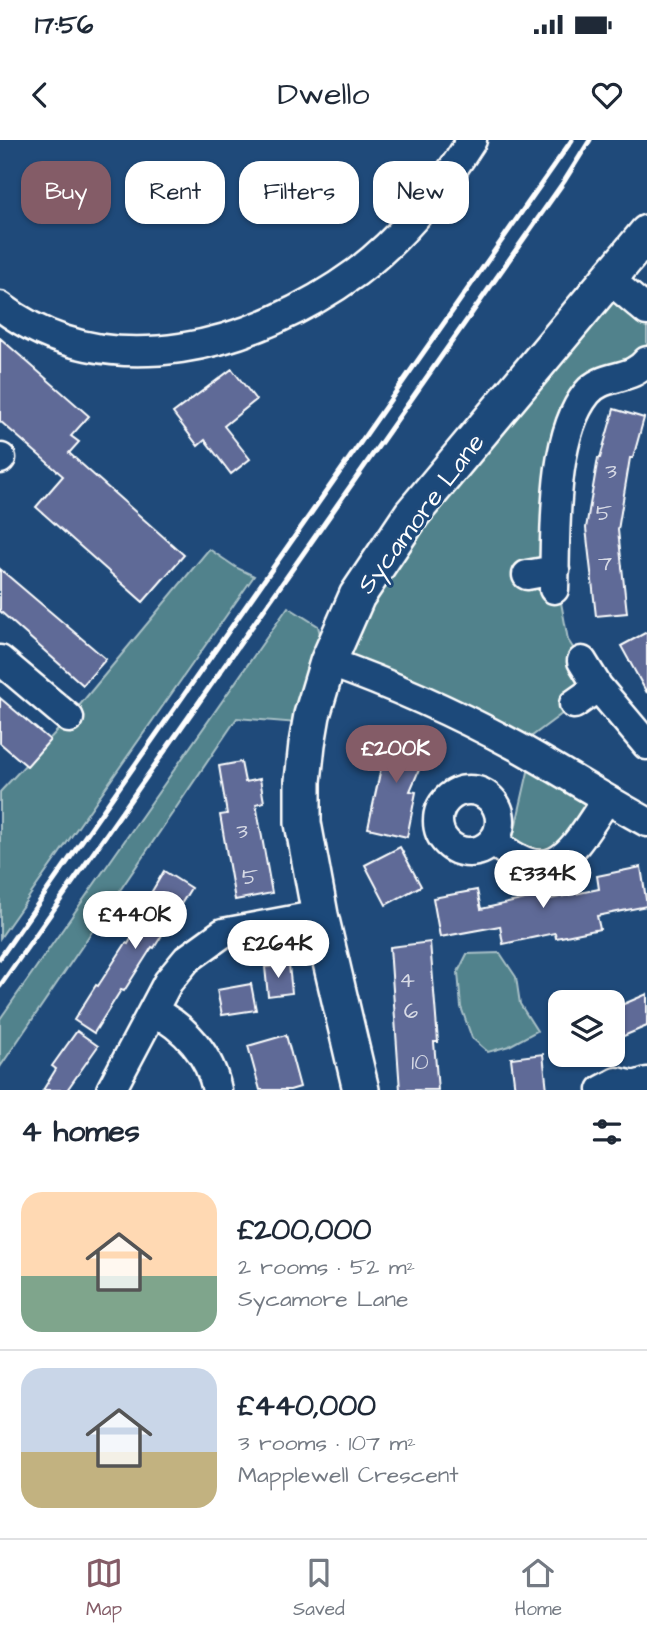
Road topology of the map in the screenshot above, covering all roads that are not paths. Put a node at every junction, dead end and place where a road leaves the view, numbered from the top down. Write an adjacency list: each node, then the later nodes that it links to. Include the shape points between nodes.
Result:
1 (472, 140): 4 (street, via 435,193 384,249 324,294 261,325 164,351 104,351 44,334)
2 (647, 233): 3 (street, Sycamore Lane)
3 (608, 278): 5 (street); 10 (street, Sycamore Lane, via 398,533 357,596)
4 (0, 306)
5 (647, 311)
6 (647, 361): 7 (street, via 634,373 609,379 585,395 569,428 557,499 555,580)
7 (527, 575)
8 (0, 660): 13 (street)
9 (582, 661): 11 (street)
10 (328, 662): 15 (street, via 467,721); 18 (street, Sycamore Lane, via 312,715 303,781 303,823)
11 (598, 687): 12 (street); 14 (street)
12 (573, 704)
13 (69, 718)
14 (647, 745)
15 (607, 800): 16 (street); 17 (street, via 574,846 544,866 509,855)
16 (647, 822)
17 (492, 841)
18 (320, 915): 19 (street, via 223,933 187,959); 23 (street, Sycamore Lane)
19 (153, 1011): 21 (street); 22 (street, via 197,1045 208,1061)
20 (647, 1082): 24 (street, via 634,1086 617,1082)
21 (111, 1090)
22 (217, 1090)
23 (361, 1090)
24 (602, 1090)

